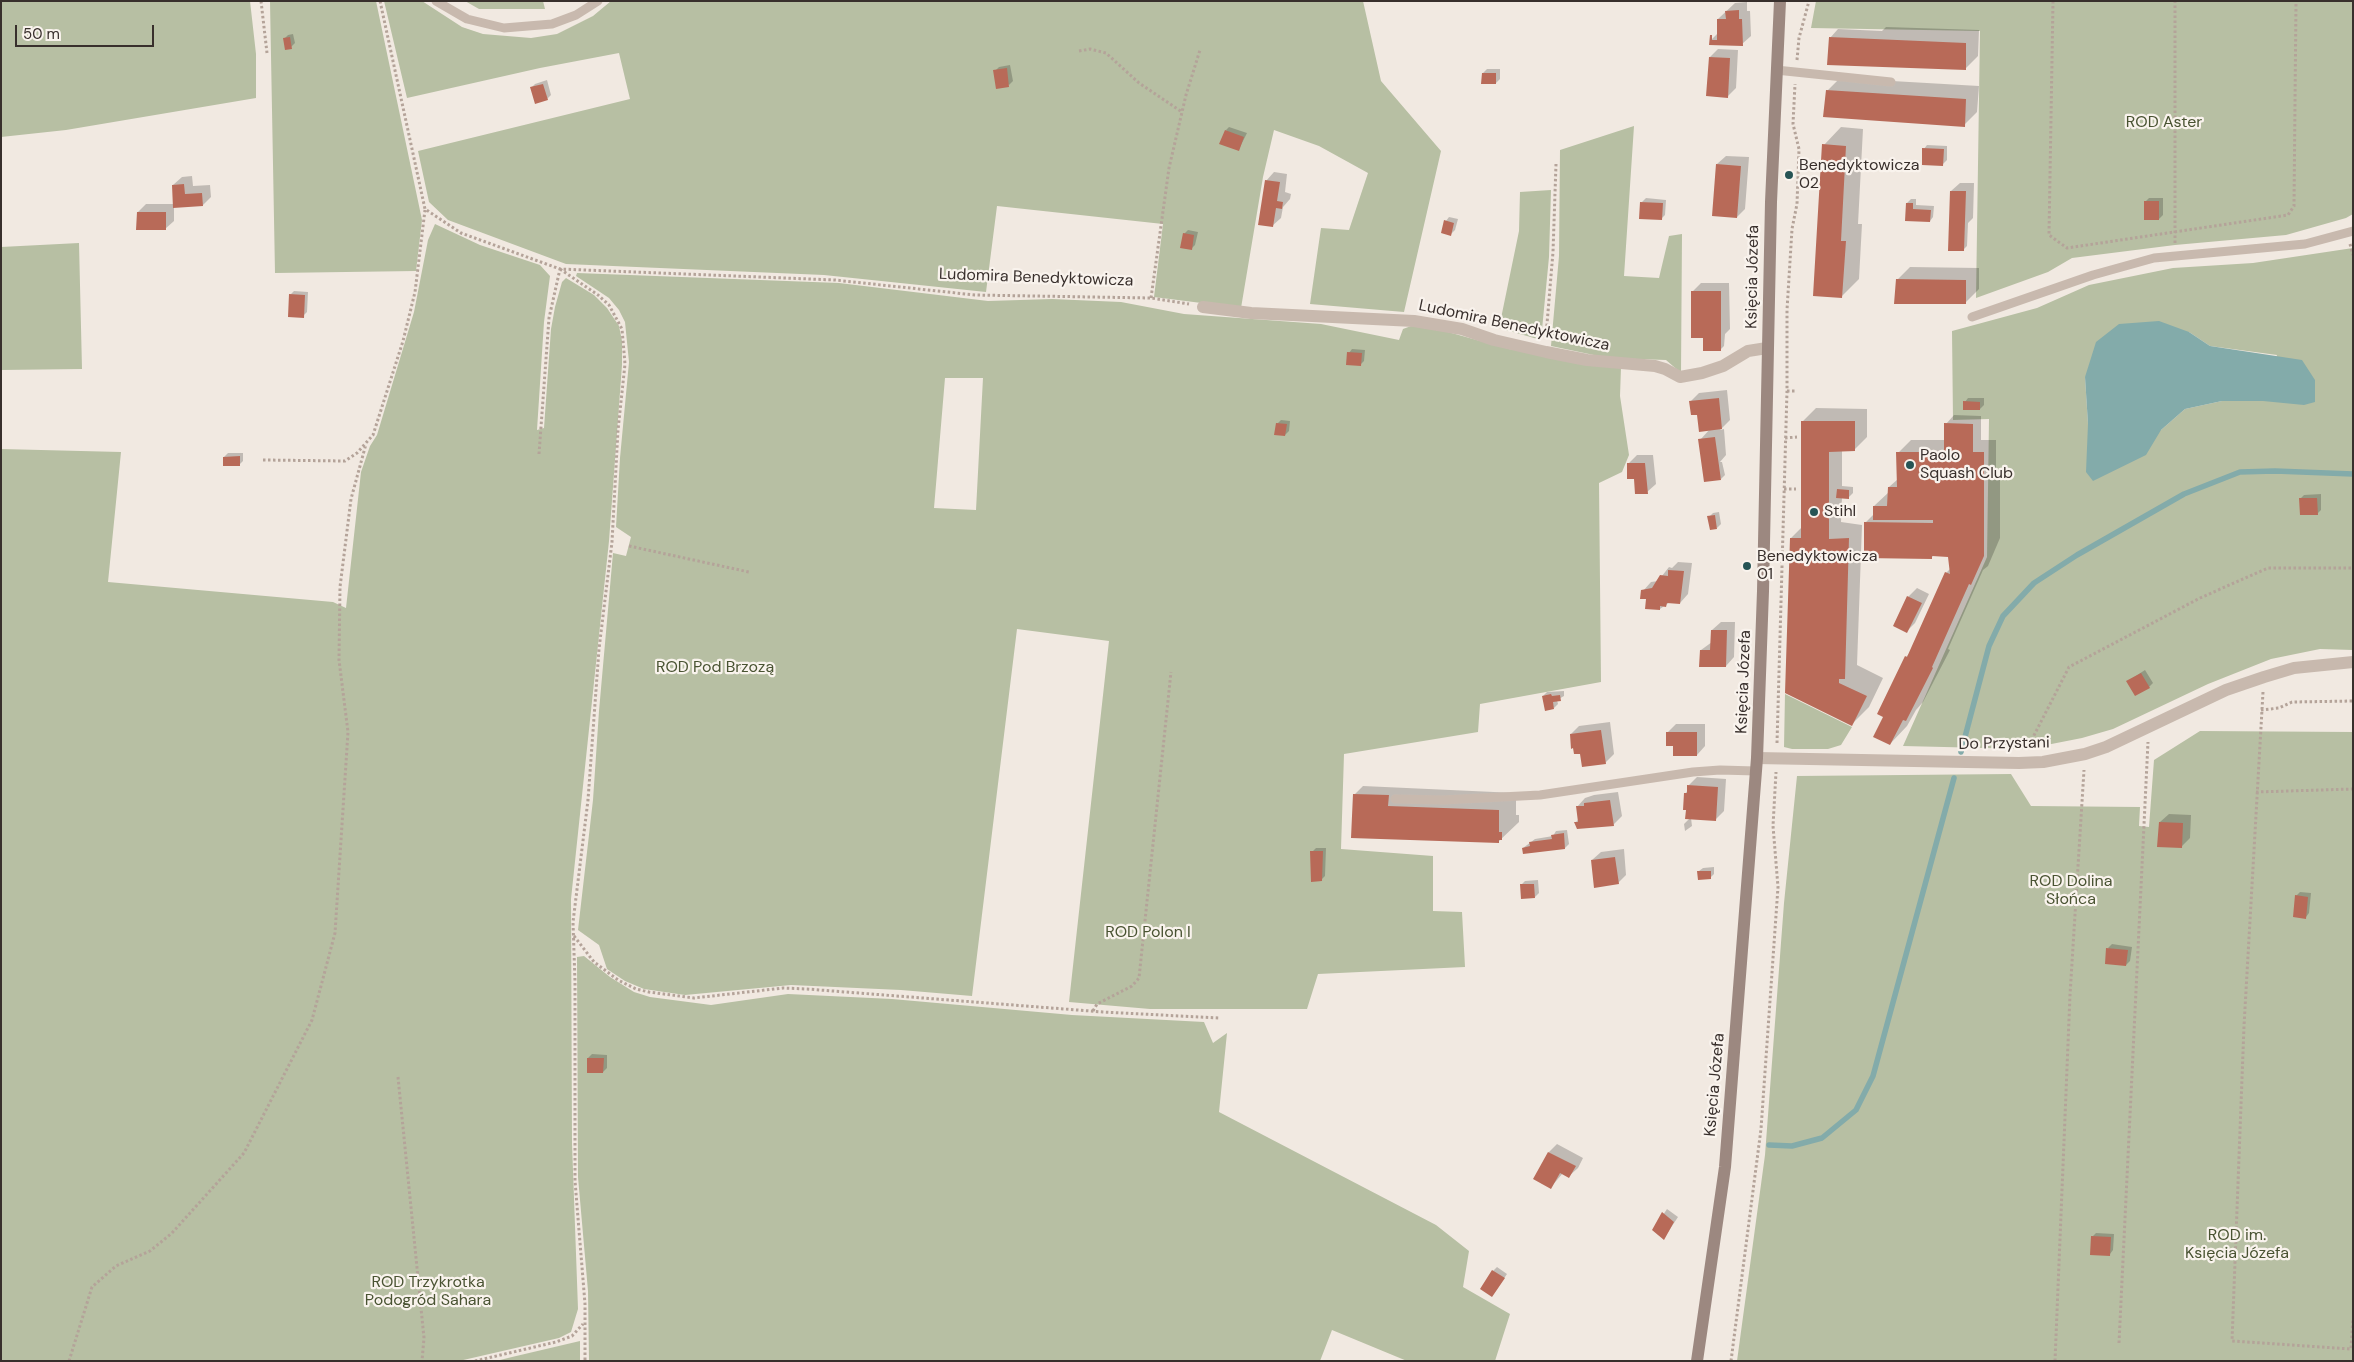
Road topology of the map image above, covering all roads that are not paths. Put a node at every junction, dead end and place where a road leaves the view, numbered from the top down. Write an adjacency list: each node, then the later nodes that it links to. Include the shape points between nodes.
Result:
1 (436, 1): 2 (lane, via 467,19 504,28 552,24 576,15)
2 (598, 1)
3 (1780, 1): 4 (main road, Księcia Józefa)
4 (1776, 70): 5 (lane); 9 (main road, Księcia Józefa)
5 (1891, 82)
6 (2353, 231): 8 (lane, via 2305,244 2154,258 2093,275)
7 (1203, 306): 9 (street, Ludomira Benedyktowicza, via 1251,313 1414,321 1462,329 1494,340 1587,360 1656,366 1686,377 1723,366 1748,351)
8 (1972, 317)
9 (1767, 348): 11 (main road, Księcia Józefa)
10 (2353, 662): 11 (street, Do Przystani, via 2294,668 2226,690 2149,728 2085,754 2019,763)
11 (1757, 758): 12 (main road, Księcia Józefa)
12 (1756, 771): 13 (lane, via 1693,772 1540,795); 14 (main road, Księcia Józefa, via 1725,1167)
13 (1395, 799)
14 (1697, 1361)

